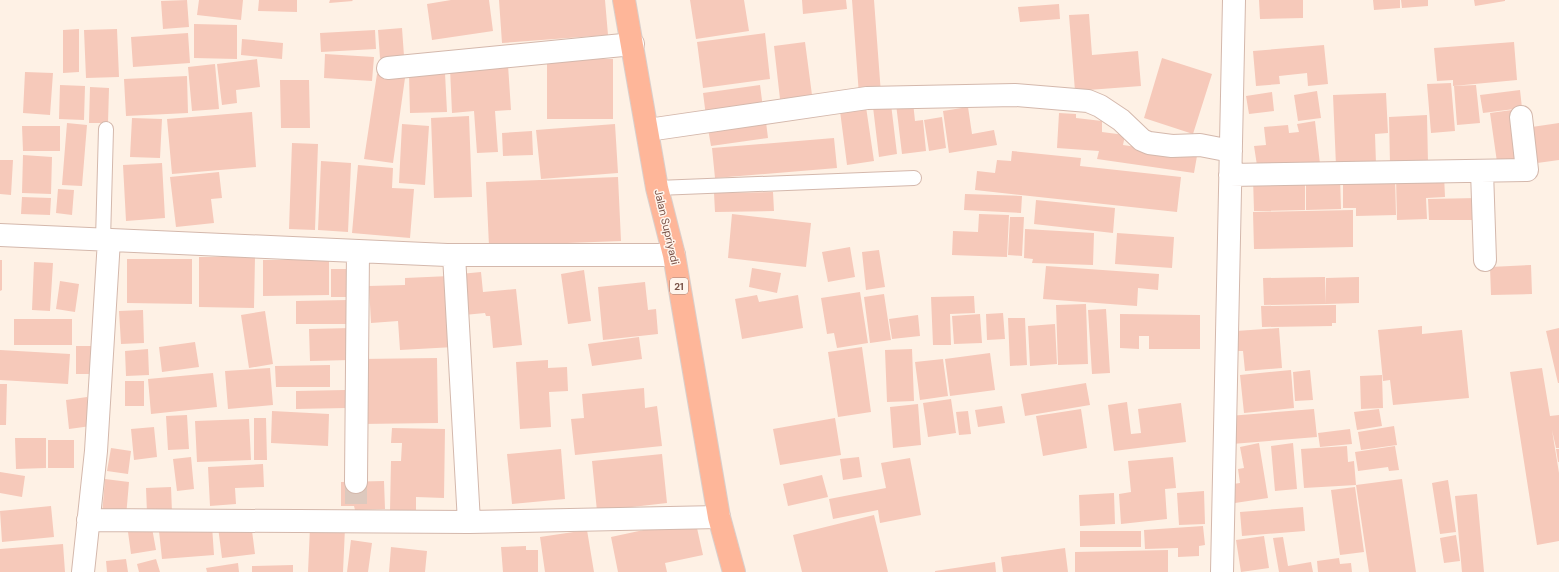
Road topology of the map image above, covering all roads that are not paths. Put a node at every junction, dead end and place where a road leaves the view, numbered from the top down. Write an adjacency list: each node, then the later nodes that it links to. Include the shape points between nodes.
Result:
1 (624, 0): 3 (highway, Jalan Supriyadi / 21)
2 (1234, 0): 8 (street)
3 (634, 44): 4 (street); 7 (highway, Jalan Supriyadi / 21)
4 (388, 68)
5 (1521, 118): 9 (street, via 1527,170)
6 (106, 129): 14 (lane)
7 (648, 130): 8 (street, via 860,99 1014,95 1088,101 1121,120 1142,140 1149,143 1172,146 1200,145); 12 (highway, Jalan Supriyadi / 21)
8 (1231, 151): 10 (street)
9 (1482, 170): 10 (street); 18 (street)
10 (1230, 176): 25 (street)
11 (914, 178): 12 (lane)
12 (657, 188): 17 (highway, Jalan Supriyadi / 21)
13 (0, 235): 14 (street)
14 (106, 240): 15 (street); 21 (street, via 96,451)
15 (358, 251): 16 (street); 19 (street)
16 (454, 255): 17 (street); 22 (street)
17 (674, 255): 20 (highway, Jalan Supriyadi / 21)
18 (1485, 260)
19 (356, 482)
20 (719, 517): 22 (street); 24 (highway, Jalan Supriyadi / 21)
21 (88, 520): 22 (street, via 356,516); 23 (street)
22 (469, 522)
23 (83, 572)
24 (734, 572)
25 (1222, 572)

